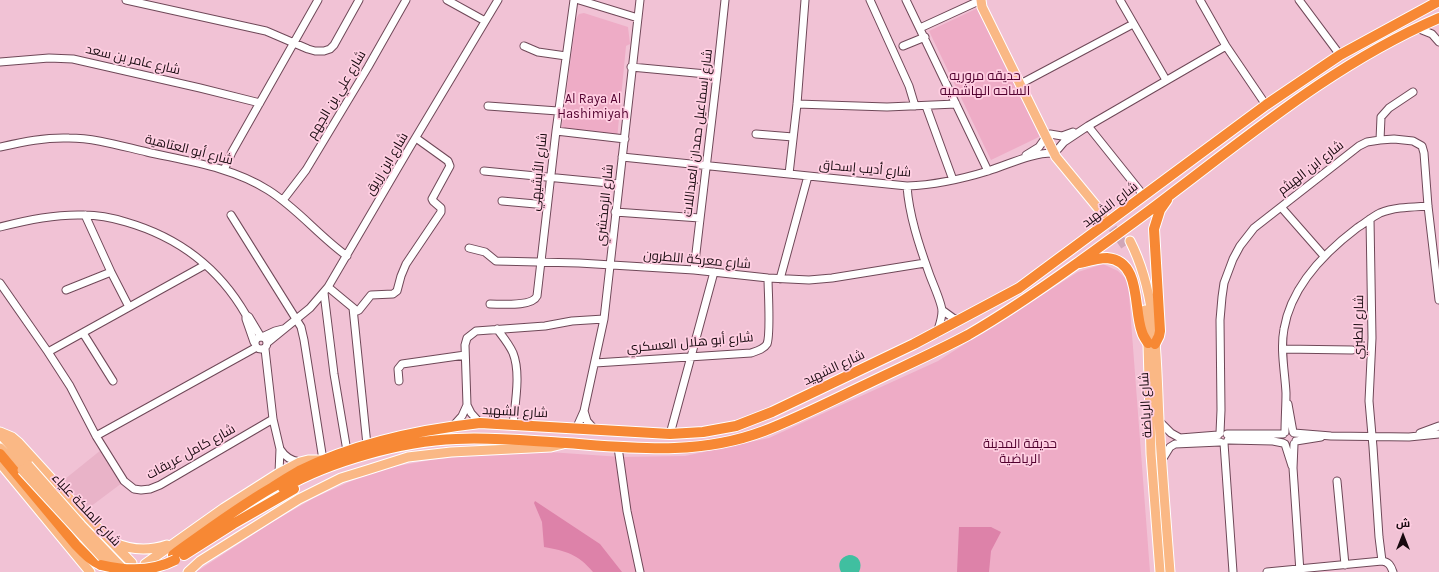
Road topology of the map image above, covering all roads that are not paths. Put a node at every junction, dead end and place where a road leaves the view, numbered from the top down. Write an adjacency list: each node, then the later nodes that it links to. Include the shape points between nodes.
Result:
1 (126, 0): 28 (street, via 266,31)
2 (318, 0): 28 (street)
3 (359, 0): 28 (street, via 330,49 315,51)
4 (406, 0): 72 (street, شارع علي بن الجهم, via 306,170)
5 (447, 0): 22 (street)
6 (498, 0): 22 (street, شارع ابن زريق)
7 (574, 0): 33 (street, شارع الأبشيهي)
8 (579, 0): 19 (street)
9 (640, 0): 20 (street, شارع الزمخشري)
10 (725, 0): 36 (street, شارع إسماعيل حمدان العبداللات)
11 (805, 0): 41 (street)
12 (870, 0): 45 (street, via 909,86)
13 (906, 0): 24 (street)
14 (981, 0): 24 (street)
15 (1120, 0): 23 (street)
16 (1200, 0): 31 (street)
17 (1299, 0): 32 (street)
18 (1439, 1): 32 (highway, شارع الشهيد)
19 (601, 3): 20 (street)
20 (638, 18): 35 (street, شارع الزمخشري)
21 (1439, 18): 25 (highway, شارع الشهيد)
22 (485, 21): 53 (street, شارع ابن زريق)
23 (1133, 24): 37 (street); 38 (street)
24 (920, 28): 26 (street)
25 (1417, 28): 27 (street); 70 (highway, شارع الشهيد, via 1307,91)
26 (925, 37): 30 (street); 42 (street)
27 (1438, 38)
28 (293, 42): 40 (street)
29 (524, 46): 33 (street, via 538,52)
30 (903, 46)
31 (1226, 46): 37 (street); 43 (street)
32 (1340, 55): 43 (highway, شارع الشهيد)
33 (566, 56): 47 (street, شارع الأبشيهي)
34 (0, 62): 40 (street, شارع عامر بن سعد, via 49,58 73,60)
35 (631, 67): 36 (street); 54 (street, شارع الزمخشري)
36 (717, 75): 60 (street, شارع إسماعيل حمدان العبداللات)
37 (1166, 80): 48 (street)
38 (1024, 82): 51 (main road); 51 (main road, via 981,0 982,8)
39 (1413, 92): 55 (street, via 1389,108 1381,117)
40 (260, 103): 61 (street)
41 (797, 104): 45 (street); 52 (street)
42 (956, 104): 46 (street); 63 (street)
43 (1266, 105): 71 (highway, شارع الشهيد)
44 (488, 106): 47 (street)
45 (915, 106): 46 (street)
46 (926, 106): 67 (street)
47 (558, 111): 49 (street, شارع الأبشيهي)
48 (1088, 126): 51 (street, via 1062,136); 57 (street, via 1064,142); 71 (street)
49 (556, 131): 54 (street); 66 (street, شارع الأبشيهي)
50 (756, 134): 52 (street)
51 (1048, 135): 57 (main road); 59 (street, شارع أديب إسحاق, via 1039,147)
52 (793, 137): 64 (street)
53 (416, 138): 86 (street, شارع ابن زريق); 104 (street, via 450,164 432,199 441,208 441,212 406,264 397,292 371,295 358,311)
54 (625, 139): 58 (street, شارع الزمخشري)
55 (1380, 140): 75 (street, شارع ابن الهيثم, via 1359,146); 76 (street, شارع ابن الهيثم, via 1413,141 1422,146)
56 (0, 147): 61 (street, شارع أبو العتاهية, via 50,138 83,138)
57 (1056, 151): 59 (street, شارع أديب إسحاق); 78 (main road, via 1058,160)
58 (622, 157): 60 (street, شارع أديب إسحاق); 68 (street, شارع الزمخشري)
59 (1019, 160): 63 (street, شارع أديب إسحاق)
60 (707, 166): 64 (street, شارع أديب إسحاق); 81 (street, شارع إسماعيل حمدان العبداللات)
61 (224, 170): 72 (street, شارع أبو العتاهية, via 251,181)
62 (484, 171): 66 (street)
63 (988, 171): 67 (street, شارع أديب إسحاق)
64 (789, 174): 65 (street, شارع أديب إسحاق)
65 (808, 176): 69 (street, شارع أديب إسحاق); 97 (street)
66 (551, 177): 68 (street); 74 (street, شارع الأبشيهي)
67 (953, 180): 69 (street, شارع أديب إسحاق)
68 (619, 184): 77 (street, شارع الزمخشري)
69 (907, 186): 89 (street)
70 (1172, 194): 90 (highway, شارع الشهيد); 113 (highway, via 1160,210 1154,228 1160,331)
71 (1144, 196): 108 (highway, شارع الشهيد, via 1019,288)
72 (283, 200): 86 (street, شارع أبو العتاهية)
73 (502, 201): 74 (street)
74 (547, 205): 88 (street, شارع الأبشيهي)
75 (1281, 206): 87 (street); 141 (street, شارع ابن الهيثم, via 1247,236 1233,260 1224,283 1220,320)
76 (1428, 206): 82 (street, via 1393,209); 101 (street, شارع ابن الهيثم)
77 (616, 212): 81 (street); 92 (street, شارع الزمخشري)
78 (1105, 212)
79 (231, 214): 106 (street)
80 (85, 215): 83 (street, via 35,219); 91 (street, via 120,220 154,232 184,247); 94 (street)
81 (700, 218): 93 (street, شارع إسماعيل حمدان العبداللات)
82 (1370, 219): 87 (street); 140 (street, شارع الطبري, via 1372,338 1368,401)
83 (0, 227)
84 (1127, 243): 113 (main road, شارع الرياضة, via 1140,262 1146,283)
85 (469, 248): 88 (street, شارع معركة اللطرون, via 485,252 496,261)
86 (347, 256): 100 (street, شارع ابن زريق)
87 (1324, 256): 114 (street, via 1293,300 1285,324)
88 (541, 262): 92 (street, شارع معركة اللطرون); 102 (street, شارع الأبشيهي, via 536,299 528,303)
89 (925, 263): 97 (street, شارع معركة اللطرون, via 821,279); 105 (street)
90 (1076, 264): 113 (highway, via 1108,258 1127,269 1132,279 1142,333); 148 (highway, شارع الشهيد, via 965,336 752,436 684,449)
91 (205, 265): 103 (street); 112 (street, via 250,317)
92 (611, 266): 93 (street, شارع معركة اللطرون); 107 (street, شارع الزمخشري)
93 (694, 270): 95 (street, شارع معركة اللطرون)
94 (111, 272): 99 (street); 103 (street)
95 (714, 272): 96 (street, شارع معركة اللطرون); 118 (street)
96 (768, 278): 97 (street, شارع معركة اللطرون); 118 (street, شارع أبو هلال العسكري, via 769,334 764,347 751,353)
97 (780, 279)
98 (0, 284): 116 (street, شارع كامل عريقات)
99 (66, 290)
100 (326, 290): 104 (street); 106 (street, شارع ابن زريق); 151 (street, via 334,374)
101 (1439, 300)
102 (490, 304)
103 (129, 307): 110 (street)
104 (353, 308): 147 (street)
105 (942, 310): 108 (street); 111 (street)
106 (297, 319): 112 (street, شارع ابن زريق); 153 (street, via 304,340)
107 (604, 320): 109 (street); 119 (street, شارع الزمخشري)
108 (961, 320): 111 (highway, شارع الشهيد)
109 (497, 329): 117 (street, via 476,331 470,335 466,341); 128 (street, via 515,360 517,377)
110 (83, 333): 116 (street); 120 (street)
111 (937, 333): 136 (highway, شارع الشهيد, via 772,412 736,426)
112 (260, 343): 125 (street, via 266,366); 138 (street)
113 (1152, 344): 126 (main road, شارع الرياضة); 161 (main road, شارع الرياضة, via 1151,454)
114 (1283, 349): 115 (street); 122 (street)
115 (1352, 350)
116 (48, 352): 138 (street, شارع كامل عريقات, via 70,386)
117 (465, 355): 121 (street, via 402,364 398,369); 123 (street)
118 (690, 358): 119 (street, شارع أبو هلال العسكري); 136 (street)
119 (595, 363): 124 (street, شارع الزمخشري)
120 (113, 381)
121 (399, 381)
122 (1286, 394): 133 (street); 135 (street)
123 (467, 405): 127 (street); 129 (street)
124 (584, 411): 131 (street, شارع الزمخشري); 132 (street, via 587,421)
125 (273, 419): 138 (street, شارع كامل عريقات, via 160,485 141,490 134,489 124,481); 150 (street)
126 (1159, 420): 141 (street, via 1171,433 1180,438); 154 (main road, شارع الرياضة)
127 (480, 423): 128 (highway, شارع الشهيد); 129 (highway, شارع الشهيد)
128 (513, 425): 131 (highway, شارع الشهيد)
129 (453, 426): 147 (highway, شارع الشهيد)
130 (1439, 426): 142 (street)
131 (576, 429): 132 (highway, شارع الشهيد)
132 (595, 430): 136 (highway, شارع الشهيد)
133 (1294, 432): 135 (street); 139 (street); 144 (street)
134 (0, 433): 158 (main road); 162 (main road, via 12,437 19,443)
135 (1284, 433): 141 (street); 146 (street)
136 (670, 434)
137 (1439, 434): 142 (street)
138 (96, 436)
139 (1331, 436): 140 (street); 144 (street)
140 (1372, 436): 142 (street); 165 (street, شارع الطبري)
141 (1223, 437): 146 (street); 154 (street, via 1175,444); 181 (street, شارع ابن الهيثم)
142 (1409, 437)
143 (428, 442): 145 (highway, شارع الشهيد, via 486,438); 153 (highway, شارع الشهيد, via 404,445 357,457 303,477 174,556 251,500); 158 (highway, bridge, via 314,479 170,563 135,570 100,565 90,559 76,545)
144 (1295, 442): 146 (street, via 1290,446); 157 (street)
145 (566, 443): 148 (highway, شارع الشهيد); 177 (main road, via 551,447 408,457 354,474 299,498 200,561)
146 (1284, 444): 157 (street)
147 (367, 445): 151 (highway, شارع الشهيد)
148 (618, 447): 178 (street, via 627,511)
149 (0, 448): 158 (main road)
150 (280, 449): 155 (street, via 286,457); 159 (street)
151 (347, 451): 153 (highway, شارع الشهيد)
152 (0, 454): 158 (highway)
153 (323, 460): 155 (main road)
154 (1162, 460): 161 (main road, شارع الرياضة)
155 (300, 462): 159 (main road)
156 (0, 463): 164 (main road)
157 (1293, 468): 170 (street)
158 (22, 470): 174 (main road, شارع الملكة علياء, bridge); 175 (main road, شارع الملكة علياء, bridge, via 81,525)
159 (279, 473): 163 (main road)
160 (1337, 480): 168 (street)
161 (1161, 517): 179 (main road, شارع الرياضة); 180 (main road, شارع الرياضة)
162 (109, 540): 163 (main road, via 136,549 155,548); 166 (main road)
163 (174, 542): 167 (main road)
164 (81, 560): 171 (main road); 172 (main road)
165 (1382, 561): 169 (street); 183 (street, via 1388,563)
166 (132, 563): 167 (main road); 173 (main road, via 117,567)
167 (145, 564): 176 (main road)
168 (1345, 566): 169 (street); 170 (street)
169 (1353, 568)
170 (1300, 571): 182 (street)
171 (85, 572)
172 (90, 572)
173 (112, 572)
174 (116, 572)
175 (126, 572)
176 (163, 572)
177 (188, 572)
178 (640, 572)
179 (1160, 572)
180 (1170, 572)
181 (1234, 572)
182 (1267, 572)
183 (1393, 572)

